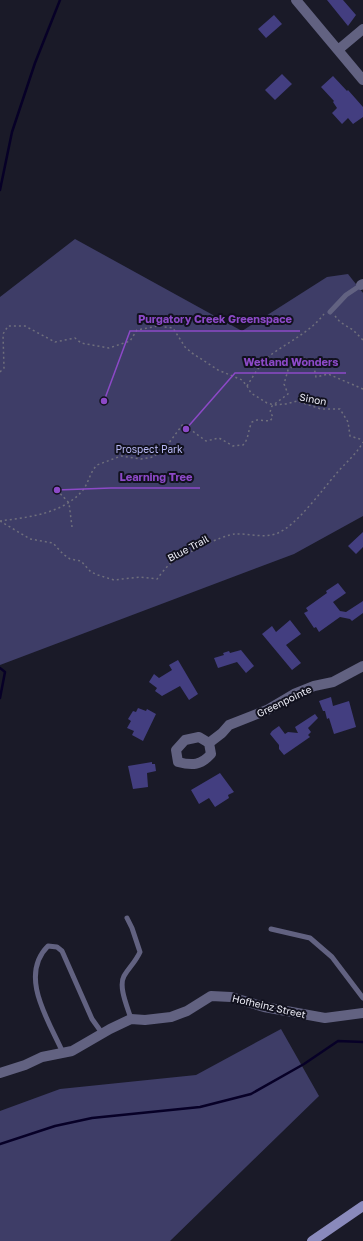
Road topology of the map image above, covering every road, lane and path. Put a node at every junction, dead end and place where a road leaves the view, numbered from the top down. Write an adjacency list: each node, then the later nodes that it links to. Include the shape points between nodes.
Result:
1 (296, 0): 3 (street)
2 (363, 29): 3 (street)
3 (338, 50): 4 (street)
4 (363, 80)
5 (362, 285): 6 (lane, via 346,295)
6 (330, 312): 7 (path); 9 (path, via 324,314 293,342 272,354 262,363)
7 (363, 340)
8 (0, 372): 9 (path, via 4,368 3,334 8,326 25,326 55,342 75,338 81,343 109,348 130,341 137,330 158,326 173,328 192,353 218,370 242,380)
9 (247, 386): 11 (path, via 251,393)
10 (363, 389): 11 (path, via 328,374 316,377 314,367 305,357 288,370 284,384 288,394)
11 (274, 405): 12 (path, Sinon, via 297,401 321,409 340,409 348,422 350,436); 14 (path, via 270,412 273,417 270,421 252,422 243,445 233,446 219,438 206,442 183,424 166,447 153,457 140,459 121,456 97,465 84,489)
12 (363, 441): 15 (path, Blue Trail, via 357,453 319,496 298,518 278,533 254,536 235,534 211,543 170,563 157,579 140,577 114,580 98,575 91,572 81,561 70,559 53,544 30,539)
13 (57, 490): 14 (path)
14 (69, 503): 15 (path, Blue Trail, via 30,518); 16 (path)
15 (0, 521)
16 (72, 527)
17 (363, 666): 18 (street, Greenpointe, via 333,682 314,686 288,697 267,710 234,723)
18 (209, 743)
19 (127, 918): 23 (lane, via 140,952 134,965 123,977 123,988)
20 (271, 929): 21 (lane, via 310,938 332,957)
21 (363, 998)
22 (363, 1013): 23 (street, Hofheinz Street, via 324,1018 264,1007 231,997 211,996 171,1017)
23 (131, 1019): 24 (street, Hofheinz Street)
24 (102, 1033): 25 (street, Hofheinz Street, via 72,1051); 25 (lane, via 92,1019 62,951 58,947 48,946 38,959 36,992)
25 (63, 1052): 26 (street, Hofheinz Street)
26 (0, 1073)
27 (363, 1206): 28 (main road)
28 (312, 1241)

